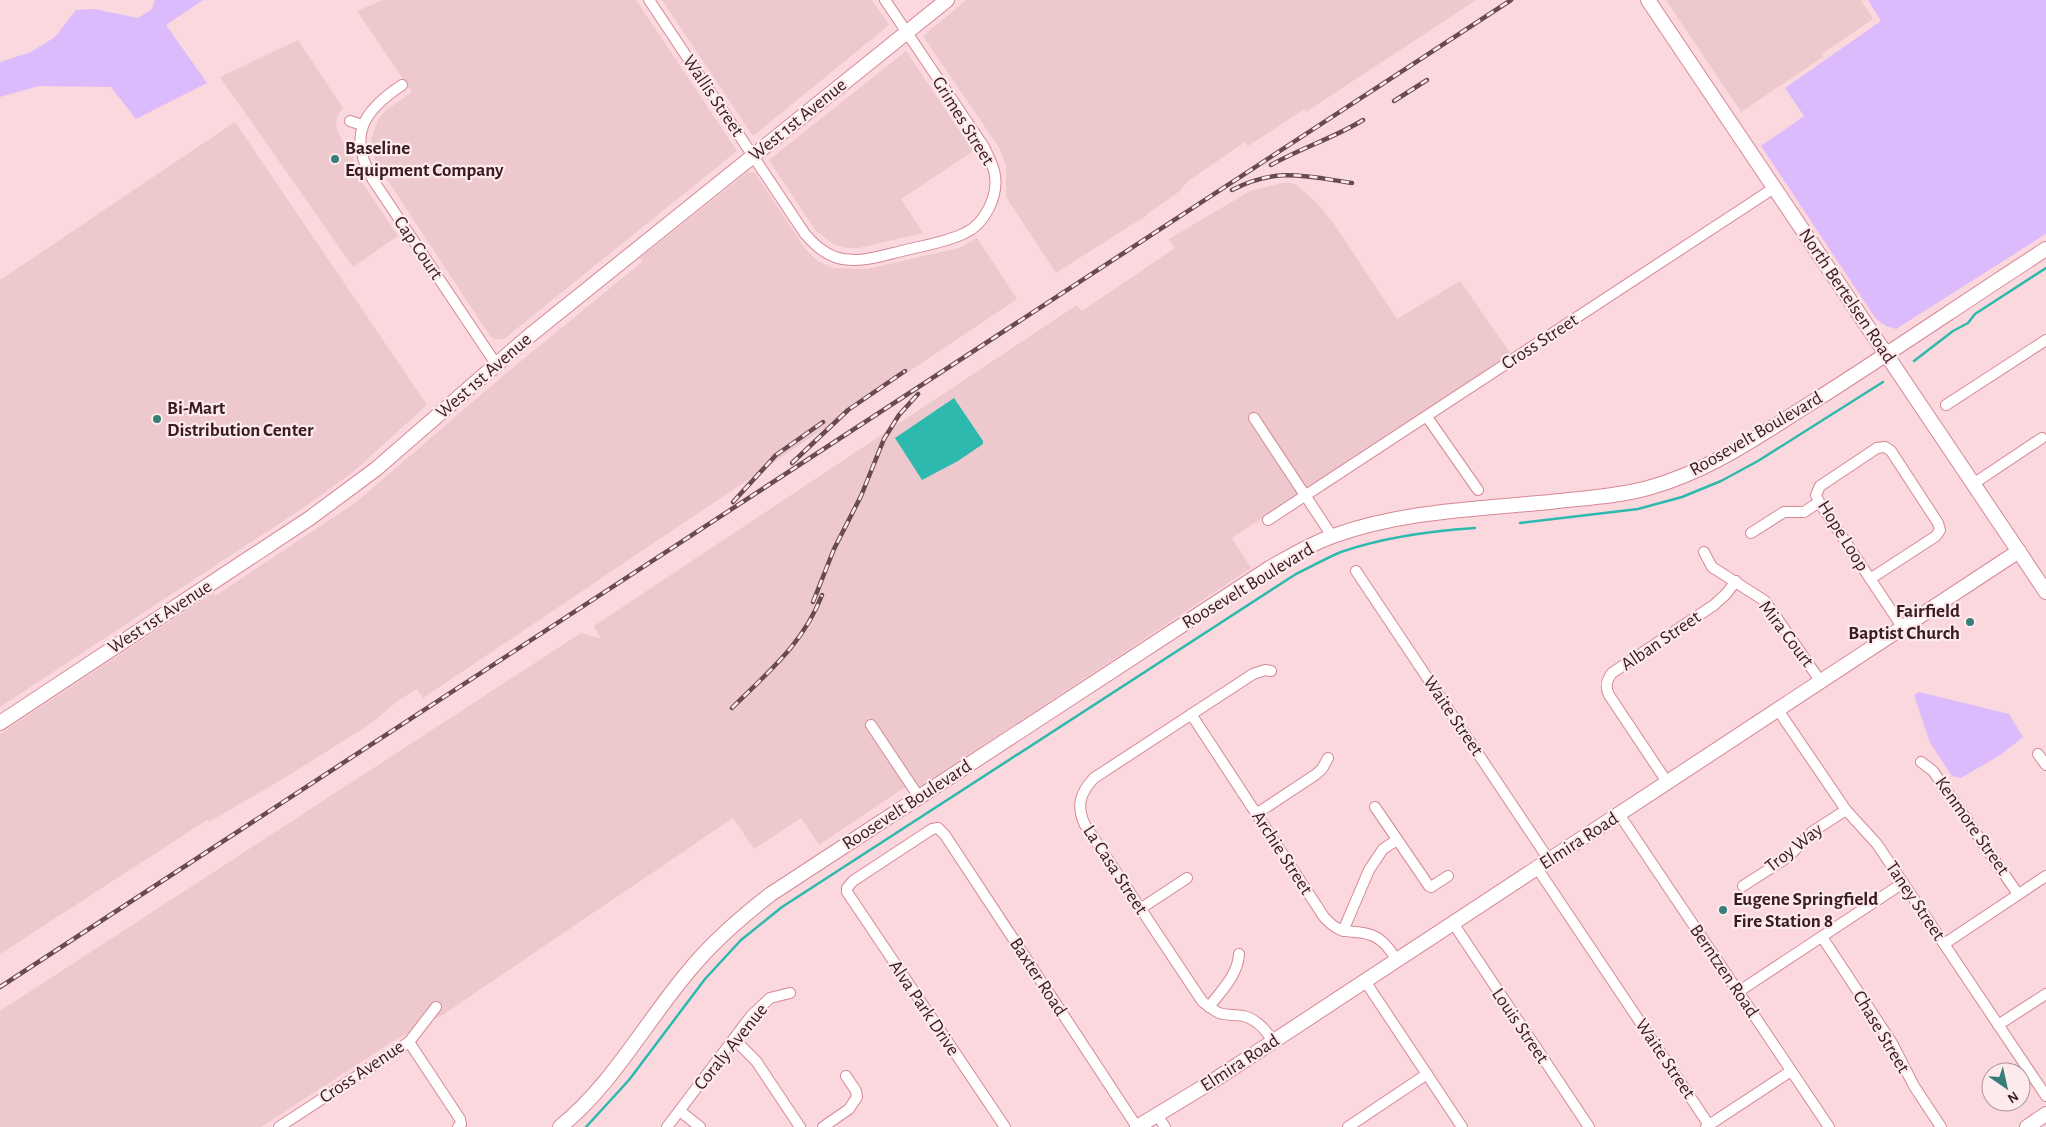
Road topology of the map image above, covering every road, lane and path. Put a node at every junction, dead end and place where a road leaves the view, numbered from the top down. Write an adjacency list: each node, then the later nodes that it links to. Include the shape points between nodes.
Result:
1 (648, 0): 9 (street, Wallis Street)
2 (884, 0): 5 (street, Grimes Street)
3 (947, 0): 5 (street, West 1st Avenue)
4 (1648, 0): 10 (street, North Bertelsen Road)
5 (906, 33): 9 (street, West 1st Avenue); 12 (street, Grimes Street, via 984,147 995,174 996,188 980,221 951,239 872,258)
6 (402, 85): 8 (street, via 378,102)
7 (350, 121): 8 (street)
8 (362, 125): 15 (street, Cap Court, via 361,148 369,173)
9 (754, 156): 12 (street, Wallis Street, via 805,234 824,252); 15 (street, West 1st Avenue)
10 (1774, 188): 14 (street, North Bertelsen Road); 17 (street, Cross Street)
11 (2046, 249): 14 (street, Roosevelt Boulevard)
12 (836, 258)
13 (2046, 340): 16 (street)
14 (1886, 355): 20 (street, North Bertelsen Road); 26 (street, Roosevelt Boulevard, via 1703,468 1647,489 1610,496 1416,515 1377,522)
15 (496, 364): 38 (street, West 1st Avenue, via 344,494)
16 (1946, 405)
17 (1427, 417): 21 (street); 22 (street, Cross Street)
18 (1254, 418): 22 (street)
19 (2042, 438): 20 (street)
20 (1973, 484): 27 (street, North Bertelsen Road)
21 (1478, 490)
22 (1306, 496): 24 (street, Cross Street); 26 (street)
23 (1819, 502): 25 (street, via 1802,512 1784,512); 30 (street, Hope Loop); 30 (street, Hope Loop, via 1816,493 1820,486 1877,448 1890,450 1940,530 1936,536)
24 (1268, 520)
25 (1751, 533)
26 (1332, 536): 45 (street, Roosevelt Boulevard, via 1268,569)
27 (2019, 551): 32 (street, North Bertelsen Road); 33 (street, Elmira Road)
28 (1704, 552): 31 (street, Mira Court, via 1712,567)
29 (1356, 571): 51 (street, Waite Street)
30 (1870, 579): 33 (street, Hope Loop)
31 (1736, 581): 35 (street, Mira Court, via 1765,602); 44 (street, Alban Street, via 1714,605 1612,673 1607,681 1606,689)
32 (2046, 592)
33 (1903, 628): 35 (street, Elmira Road)
34 (1272, 671): 37 (street, La Casa Street, via 1253,674)
35 (1821, 682): 36 (street, Elmira Road)
36 (1778, 710): 44 (street, Elmira Road); 47 (street, Taney Street)
37 (1191, 714): 48 (street, Archie Street); 60 (street, La Casa Street, via 1094,778 1081,795 1080,815 1085,825)
38 (0, 723)
39 (871, 725): 45 (street)
40 (2038, 754): 43 (street)
41 (1328, 758): 48 (street, via 1315,775)
42 (1921, 762): 59 (street, Kenmore Street, via 1933,771)
43 (2046, 766)
44 (1667, 782): 49 (street, Elmira Road)
45 (919, 797): 87 (street, Roosevelt Boulevard, via 771,894 713,942 593,1096)
46 (1375, 807): 50 (street)
47 (1846, 810): 56 (street, Taney Street, via 1873,839); 57 (street, Troy Way, via 1812,832 1788,857)
48 (1256, 814): 62 (street, Archie Street, via 1324,917)
49 (1619, 814): 51 (street, Elmira Road); 68 (street, Berntzen Road)
50 (1397, 840): 53 (street, via 1428,886); 62 (street, via 1383,849 1365,876)
51 (1550, 860): 52 (street, Elmira Road)
52 (1537, 868): 61 (street, Elmira Road); 85 (street, Waite Street)
53 (1448, 876)
54 (2046, 876): 59 (street)
55 (1187, 878): 60 (street)
56 (1902, 882): 63 (street); 64 (street, Taney Street)
57 (1743, 886)
58 (847, 888): 92 (street, Alva Park Drive, via 850,898); 93 (street, Baxter Road, via 853,881 938,828)
59 (2018, 894): 64 (street)
60 (1140, 909): 72 (street, La Casa Street, via 1197,995)
61 (1453, 924): 66 (street, Elmira Road); 97 (street, Louis Street)
62 (1343, 931): 66 (street, Archie Street, via 1371,935 1380,940)
63 (1822, 936): 68 (street); 99 (street, Chase Street, via 1892,1043 1914,1086)
64 (1944, 944): 73 (street, Taney Street)
65 (1239, 954): 72 (street, via 1234,975)
66 (1396, 960): 67 (street, Elmira Road)
67 (1365, 981): 76 (street, Elmira Road); 78 (street)
68 (1738, 992): 77 (street, Berntzen Road)
69 (790, 993): 74 (street, Coraly Avenue, via 770,998 760,1006)
70 (2046, 994): 73 (street)
71 (436, 1007): 75 (street, Cross Avenue)
72 (1210, 1007): 76 (street, La Casa Street, via 1225,1015 1252,1019)
73 (1998, 1025): 80 (street, Taney Street)
74 (734, 1040): 81 (street, Coraly Avenue); 90 (street, via 756,1061)
75 (409, 1042): 84 (street); 86 (street, Cross Avenue)
76 (1273, 1042): 83 (street, Elmira Road)
77 (1791, 1071): 85 (street); 98 (street, Berntzen Road)
78 (1427, 1074): 95 (street); 96 (street)
79 (846, 1076): 91 (street, via 857,1097 849,1109)
80 (2046, 1096)
81 (680, 1111): 88 (street, Coraly Avenue); 89 (street)
82 (2046, 1114): 100 (street)
83 (1157, 1115): 93 (street, Elmira Road); 94 (street)
84 (459, 1123)
85 (1708, 1126)
86 (279, 1127)
87 (560, 1127)
88 (667, 1127)
89 (700, 1127)
90 (800, 1127)
91 (824, 1127)
92 (1005, 1127)
93 (1137, 1127)
94 (1165, 1127)
95 (1348, 1127)
96 (1462, 1127)
97 (1590, 1127)
98 (1829, 1127)
99 (1941, 1127)
100 (2027, 1127)

